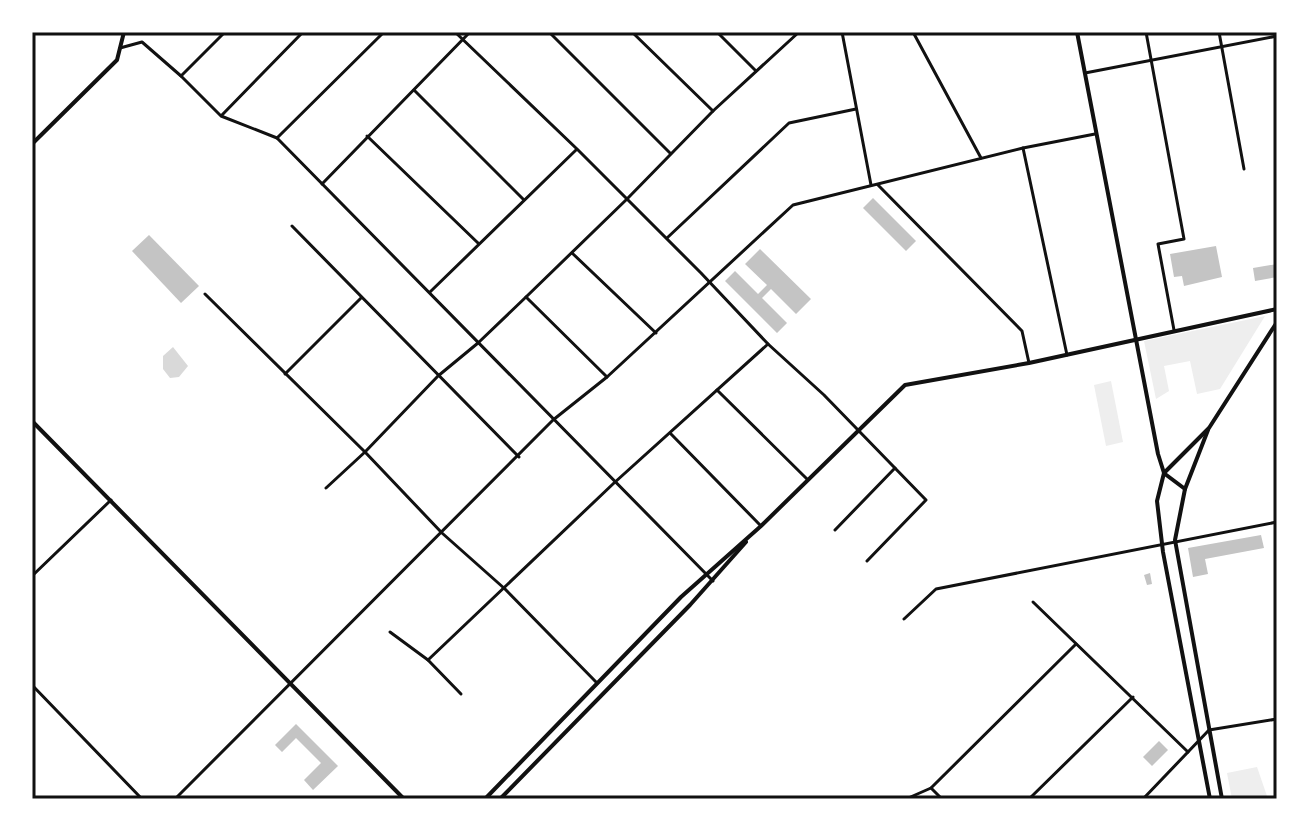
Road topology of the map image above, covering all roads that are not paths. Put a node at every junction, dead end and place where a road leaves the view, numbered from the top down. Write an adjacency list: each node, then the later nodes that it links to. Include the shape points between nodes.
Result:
1 (124, 32): 18 (street)
2 (225, 32): 23 (street)
3 (303, 32): 27 (street)
4 (384, 32): 30 (street)
5 (455, 32): 17 (street)
6 (470, 32): 17 (street)
7 (549, 32): 34 (street)
8 (632, 32): 26 (street)
9 (717, 32): 21 (street)
10 (799, 32): 21 (street)
11 (842, 32): 25 (street)
12 (913, 32): 35 (street)
13 (1077, 32): 22 (street)
14 (1146, 32): 20 (street)
15 (1219, 32): 19 (street)
16 (1277, 36): 19 (street)
17 (462, 40): 24 (street); 33 (street)
18 (120, 48): 23 (street, via 142,42); 31 (street, via 117,60)
19 (1222, 48): 20 (street); 36 (street)
20 (1151, 61): 22 (street); 53 (street, via 1184,239 1158,244)
21 (756, 71): 26 (street)
22 (1085, 73): 28 (street)
23 (181, 76): 27 (street)
24 (414, 90): 29 (street); 41 (street)
25 (856, 109): 39 (street); 43 (street, via 789,123)
26 (713, 111): 34 (street)
27 (221, 116): 30 (street)
28 (1095, 134): 32 (street); 55 (street)
29 (367, 136): 37 (street); 44 (street)
30 (277, 138): 37 (street)
31 (32, 144)
32 (1023, 148): 35 (street); 58 (street)
33 (577, 149): 40 (street); 41 (street)
34 (670, 153): 40 (street)
35 (981, 158): 38 (street)
36 (1244, 169)
37 (322, 184): 47 (street)
38 (878, 185): 39 (street); 59 (street, via 1022,331)
39 (871, 186): 46 (street, via 793,205)
40 (627, 199): 43 (street); 45 (street)
41 (525, 201): 44 (street)
42 (292, 226): 50 (street)
43 (667, 238): 46 (street)
44 (478, 243): 47 (street)
45 (572, 253): 49 (street); 54 (street)
46 (710, 282): 54 (street); 57 (street)
47 (430, 292): 56 (street)
48 (205, 294): 60 (street)
49 (526, 297): 56 (street); 62 (street)
50 (361, 298): 60 (street); 61 (street)
51 (1277, 309): 53 (street)
52 (1277, 322): 66 (street)
53 (1174, 331): 55 (street)
54 (656, 333): 62 (street)
55 (1136, 340): 58 (street); 72 (street)
56 (478, 343): 61 (street); 64 (street)
57 (768, 344): 63 (street); 67 (street)
58 (1067, 355): 59 (street)
59 (1029, 363): 67 (street, via 905,385)
60 (285, 374): 69 (street)
61 (438, 376): 69 (street); 70 (street)
62 (607, 377): 64 (street)
63 (717, 390): 68 (street); 73 (street)
64 (553, 420): 70 (street); 74 (street)
65 (32, 421): 77 (street)
66 (1209, 428): 72 (street); 76 (street)
67 (858, 429): 71 (street); 73 (street)
68 (670, 433): 74 (street); 79 (street)
69 (365, 452): 75 (street); 81 (street)
70 (519, 457): 81 (street)
71 (895, 468): 80 (street); 84 (street, via 926,500)
72 (1164, 473): 76 (street); 83 (street, via 1157,501)
73 (807, 479): 79 (street)
74 (614, 483): 85 (street); 88 (street)
75 (326, 488)
76 (1185, 489): 82 (street)
77 (111, 500): 86 (street); 94 (street)
78 (1277, 522): 82 (street)
79 (761, 526): 85 (street); 87 (street)
80 (835, 530)
81 (442, 533): 88 (street); 94 (street)
82 (1175, 540): 83 (street); 102 (street)
83 (1162, 545): 90 (street, via 936,589); 103 (street)
84 (867, 561)
85 (708, 575): 87 (street); 95 (street)
86 (32, 576)
87 (713, 581): 110 (street)
88 (505, 589): 93 (street); 95 (street)
89 (1033, 602): 92 (street)
90 (904, 619)
91 (390, 632): 93 (street)
92 (1076, 644): 99 (street); 105 (street)
93 (428, 660): 98 (street)
94 (292, 684): 107 (street); 108 (street)
95 (598, 684): 109 (street)
96 (32, 685): 97 (street)
97 (38, 691): 100 (street); 106 (street)
98 (461, 694)
99 (1133, 697): 104 (street); 113 (street)
100 (32, 698)
101 (1277, 719): 102 (street)
102 (1209, 730): 103 (street); 116 (street)
103 (1199, 739): 104 (street); 115 (street)
104 (1188, 752): 114 (street)
105 (931, 788): 111 (street); 112 (street)
106 (142, 799)
107 (175, 799)
108 (404, 799)
109 (485, 799)
110 (500, 799)
111 (906, 799)
112 (942, 799)
113 (1029, 799)
114 (1143, 799)
115 (1210, 799)
116 (1222, 799)

